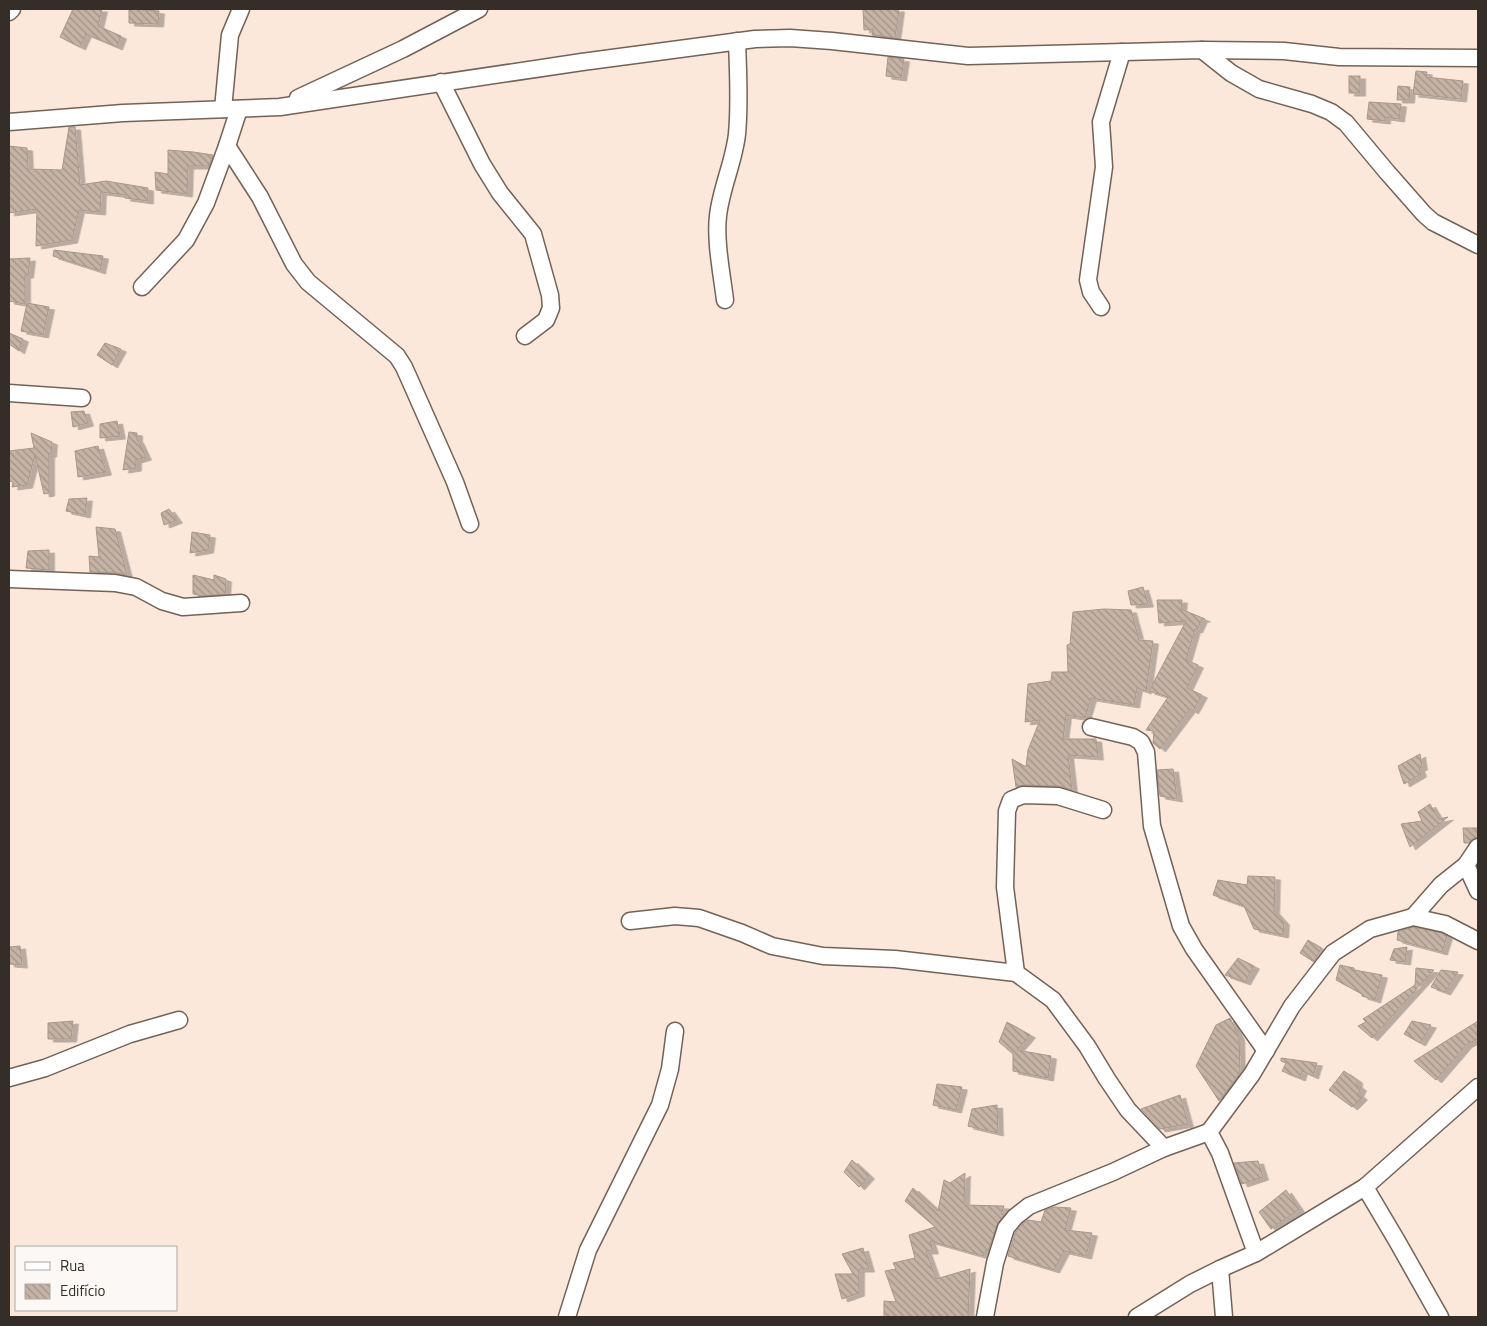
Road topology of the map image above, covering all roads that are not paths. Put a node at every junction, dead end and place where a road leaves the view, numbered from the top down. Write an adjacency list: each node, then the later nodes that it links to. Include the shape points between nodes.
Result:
1 (12, 9): 4 (street)
2 (241, 9): 11 (street, via 230,36)
3 (479, 9): 10 (street)
4 (9, 12)
5 (737, 41): 7 (street, via 790,38 968,56); 9 (street); 16 (street, via 737,134 718,216)
6 (1202, 50): 7 (street); 8 (street, via 1284,51 1339,57); 14 (street, via 1231,73 1259,89 1331,112 1346,123 1424,214)
7 (1122, 52): 17 (street, via 1101,122 1104,167 1088,280)
8 (1478, 58)
9 (441, 82): 10 (street); 18 (street, via 482,164 532,234 551,308 546,320)
10 (280, 107): 11 (street)
11 (231, 109): 12 (street); 13 (street)
12 (9, 122)
13 (227, 146): 15 (street, via 206,203 186,240); 21 (street, via 260,197 294,264 308,282 397,356 455,482)
14 (1478, 245)
15 (142, 287)
16 (725, 300)
17 (1101, 307)
18 (525, 336)
19 (9, 393): 20 (street)
20 (82, 398)
21 (470, 524)
22 (9, 579): 23 (street, via 136,586 162,601 183,607)
23 (241, 603)
24 (1091, 727): 35 (street, via 1141,742 1146,752 1152,826 1181,926)
25 (1103, 810): 32 (street, via 1058,796 1024,795 1012,800 1007,811 1005,887)
26 (1478, 848): 27 (street)
27 (1466, 865): 28 (street); 29 (street, via 1441,885)
28 (1478, 891)
29 (1413, 916): 31 (street, via 1445,924); 35 (street, via 1370,929 1333,953 1292,1006)
30 (630, 922): 32 (street, via 675,916 699,918 772,946 823,956 895,959)
31 (1478, 941)
32 (1016, 973): 39 (street, via 1053,1000 1128,1110)
33 (179, 1020): 36 (street, via 130,1034 45,1068)
34 (674, 1031): 43 (street, via 670,1069 660,1105 588,1250)
35 (1266, 1051): 38 (street)
36 (9, 1078)
37 (1478, 1087): 40 (street)
38 (1208, 1132): 39 (street); 41 (street, via 1220,1153)
39 (1164, 1148): 44 (street, via 1028,1206 1015,1217 1006,1228 995,1264)
40 (1365, 1187): 41 (street); 47 (street)
41 (1256, 1253): 42 (street)
42 (1220, 1269): 45 (street); 46 (street)
43 (567, 1317)
44 (985, 1317)
45 (1137, 1317)
46 (1224, 1317)
47 (1440, 1317)

